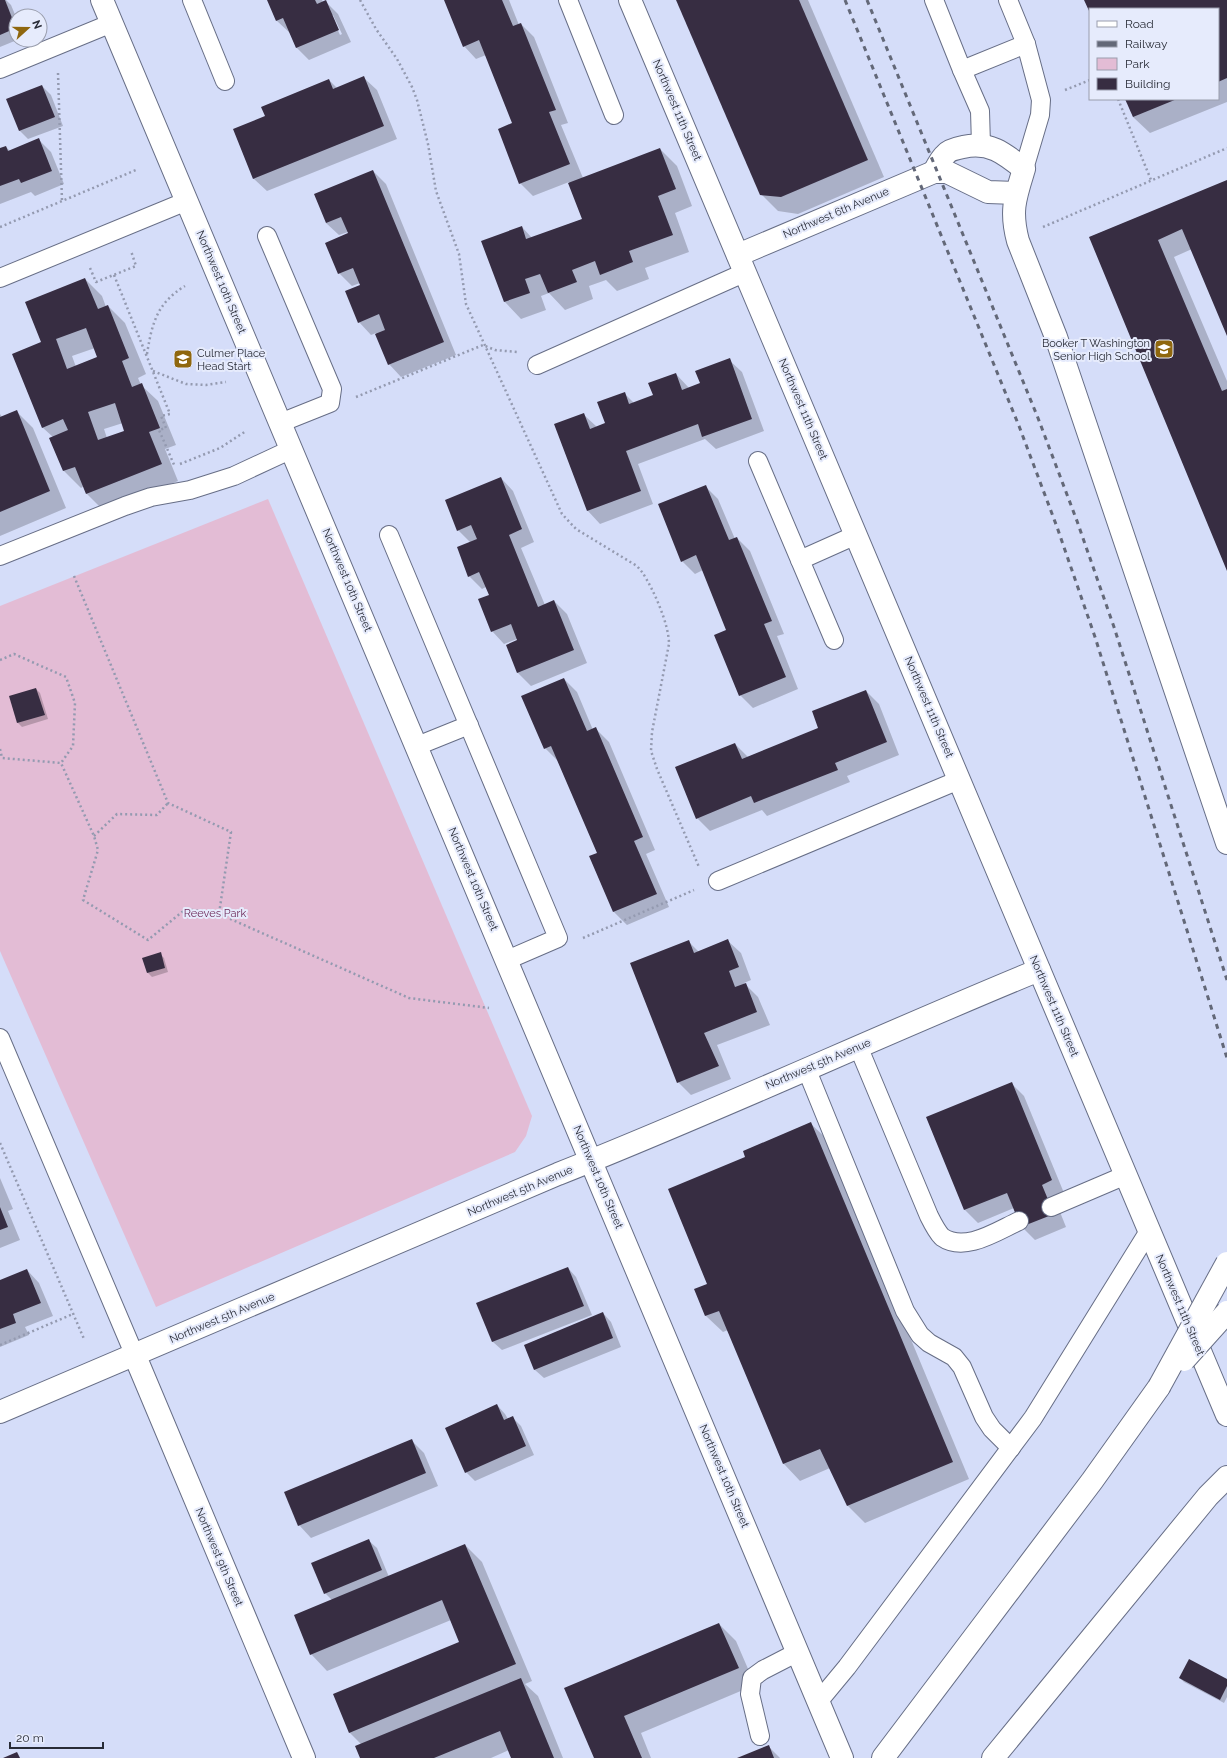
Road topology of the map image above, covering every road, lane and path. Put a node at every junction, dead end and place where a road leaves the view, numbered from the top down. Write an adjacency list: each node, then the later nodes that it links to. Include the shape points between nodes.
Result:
1 (102, 0): 8 (main road, Northwest 10th Street)
2 (192, 0): 13 (lane)
3 (360, 0): 34 (path, via 406,74 417,100 436,191 459,254 466,304)
4 (568, 0): 17 (lane)
5 (630, 0): 30 (main road, Northwest 11th Street)
6 (934, 0): 12 (lane)
7 (1008, 0): 9 (lane)
8 (112, 23): 11 (lane); 26 (main road, Northwest 10th Street)
9 (1026, 44): 12 (lane); 20 (lane, via 1041,100 1040,115)
10 (57, 66): 25 (path)
11 (0, 69)
12 (962, 70): 18 (lane, via 980,111)
13 (225, 80)
14 (1089, 80): 15 (path)
15 (1060, 92)
16 (1118, 100): 23 (path)
17 (614, 114)
18 (981, 145): 20 (main road, via 1006,154); 22 (main road, via 974,144 946,153)
19 (1227, 148): 23 (path)
20 (1024, 169): 24 (main road)
21 (136, 170): 25 (path)
22 (934, 172): 24 (main road, via 947,172 988,192); 30 (main road, Northwest 6th Avenue)
23 (1151, 180): 28 (path)
24 (1016, 193): 58 (main road, via 1013,217 1018,241 1056,337)
25 (62, 201): 27 (path)
26 (187, 201): 32 (lane); 40 (main road, Northwest 10th Street)
27 (0, 227)
28 (1038, 228)
29 (267, 236): 40 (lane, via 332,389 330,403)
30 (742, 263): 36 (lane); 45 (main road, Northwest 11th Street)
31 (114, 275): 35 (path)
32 (0, 278)
33 (185, 286): 35 (path, via 164,303 153,322)
34 (483, 345): 36 (path, via 495,350 528,352); 39 (path); 59 (path, via 562,514 576,529 637,566 646,578 659,607 668,629 669,644 652,732 651,751 656,769)
35 (147, 355): 37 (path)
36 (537, 365)
37 (153, 371): 38 (path, via 186,384); 43 (path, via 170,414 161,416 166,428 159,430)
38 (226, 382)
39 (349, 399)
40 (280, 423): 41 (main road, Northwest 10th Street)
41 (292, 450): 46 (lane, via 234,476 190,490 151,497); 52 (main road, Northwest 10th Street)
42 (758, 461): 47 (lane)
43 (175, 466)
44 (389, 535): 51 (lane)
45 (856, 535): 47 (lane); 55 (main road, Northwest 11th Street)
46 (0, 556)
47 (800, 560): 49 (lane)
48 (74, 576): 56 (path)
49 (834, 640)
50 (0, 660): 54 (path, via 14,654 66,677 75,703 73,746)
51 (469, 725): 52 (lane); 64 (lane, via 558,938)
52 (417, 746): 64 (main road, Northwest 10th Street)
53 (0, 749): 54 (path, via 2,758)
54 (61, 763): 57 (path)
55 (959, 780): 60 (lane); 65 (main road, Northwest 11th Street)
56 (168, 803): 57 (path, via 157,815 117,814); 62 (path, via 231,832)
57 (94, 836): 62 (path, via 98,850 83,900 148,940 182,912 193,910)
58 (1227, 843)
59 (700, 870)
60 (718, 882)
61 (699, 888): 63 (path)
62 (219, 914): 66 (path, via 409,998)
63 (577, 940)
64 (507, 960): 71 (main road, Northwest 10th Street)
65 (1039, 970): 68 (main road, Northwest 5th Avenue); 72 (main road, Northwest 11th Street)
66 (489, 1008)
67 (0, 1038): 81 (lane)
68 (858, 1046): 69 (main road, Northwest 5th Avenue); 74 (lane, via 928,1216 941,1236 955,1242 969,1243)
69 (806, 1068): 71 (main road, Northwest 5th Avenue); 85 (lane, via 905,1311 920,1335 954,1357 962,1367 984,1417)
70 (0, 1143): 78 (path)
71 (592, 1161): 81 (main road, Northwest 5th Avenue); 89 (main road, Northwest 10th Street)
72 (1126, 1175): 73 (lane); 75 (main road, Northwest 11th Street)
73 (1051, 1207)
74 (1019, 1221)
75 (1149, 1231): 84 (main road, Northwest 11th Street); 85 (lane, via 1033,1418)
76 (1227, 1263): 82 (main road, bridge)
77 (1227, 1312): 82 (main road, bridge)
78 (74, 1314): 79 (path); 80 (path)
79 (84, 1339)
80 (0, 1344)
81 (135, 1356): 83 (main road, Northwest 5th Avenue); 92 (main road, Northwest 9th Street)
82 (1159, 1387): 94 (main road, via 1092,1481)
83 (0, 1412)
84 (1227, 1415)
85 (1011, 1448): 90 (lane)
86 (1227, 1466): 88 (main road)
87 (1227, 1477): 88 (main road)
88 (1208, 1496): 95 (main road)
89 (798, 1652): 90 (main road, Northwest 10th Street); 91 (lane, via 752,1678 750,1694)
90 (818, 1702): 93 (main road, Northwest 10th Street)
91 (760, 1736)
92 (304, 1758)
93 (842, 1758)
94 (883, 1758)
95 (993, 1758)

